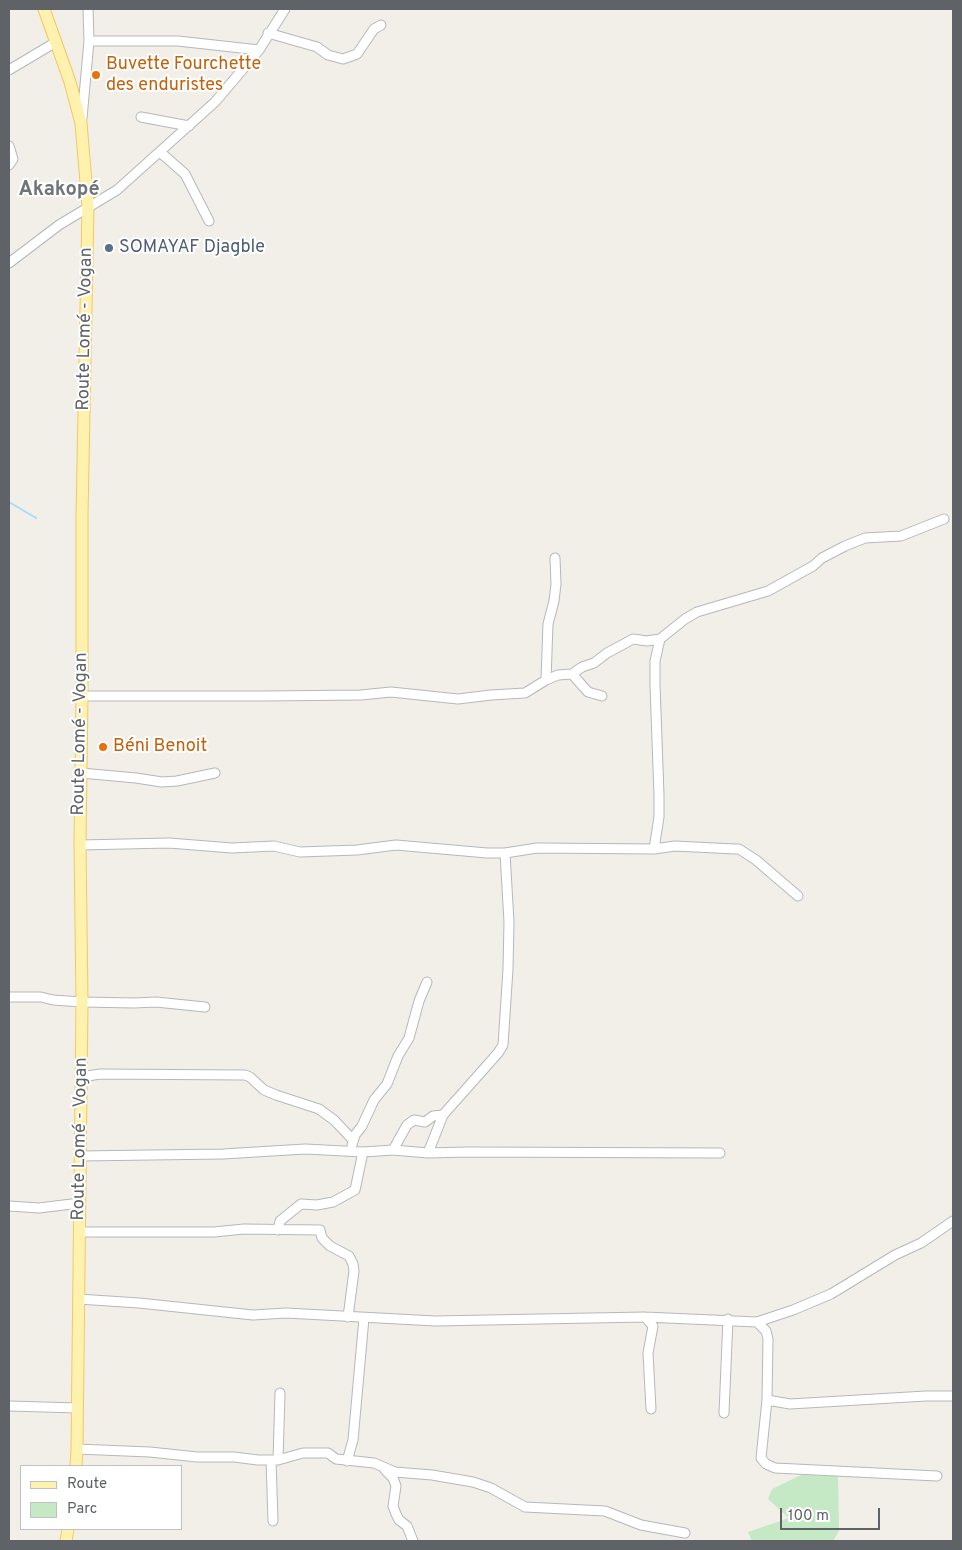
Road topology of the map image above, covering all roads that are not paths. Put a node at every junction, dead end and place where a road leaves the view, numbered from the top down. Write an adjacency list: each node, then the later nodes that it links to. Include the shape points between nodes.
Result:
1 (44, 9): 7 (main road, Route Lomé - Vogan)
2 (88, 9): 6 (street)
3 (285, 9): 5 (street)
4 (381, 25): 5 (street, via 374,29 357,54 343,59 317,47)
5 (268, 33): 8 (street)
6 (89, 41): 8 (street, via 178,42); 11 (street)
7 (56, 42): 9 (street); 11 (main road, Route Lomé - Vogan)
8 (259, 50): 12 (street, via 215,102)
9 (9, 70)
10 (141, 117): 12 (street)
11 (81, 123): 16 (main road, Route Lomé - Vogan)
12 (189, 126): 14 (street)
13 (9, 146): 15 (street, via 13,158)
14 (160, 152): 16 (street, via 117,190); 17 (street, via 185,174)
15 (9, 165)
16 (88, 206): 18 (street); 24 (main road, Route Lomé - Vogan)
17 (209, 220)
18 (9, 264)
19 (944, 519): 21 (street, via 901,536 865,538 845,546 768,590 697,612)
20 (554, 558): 23 (street, via 556,584 548,624)
21 (660, 639): 22 (street, via 633,639); 29 (street, via 654,685 660,795)
22 (572, 674): 23 (street); 25 (street, via 588,692)
23 (546, 680): 24 (street, via 525,693 458,700 391,692 361,695)
24 (82, 696): 26 (main road, Route Lomé - Vogan)
25 (602, 696)
26 (81, 773): 27 (street, via 162,782); 28 (main road, Route Lomé - Vogan)
27 (215, 773)
28 (80, 845): 30 (street, via 274,846 300,852 396,846); 34 (main road, Route Lomé - Vogan)
29 (654, 849): 30 (street, via 537,848); 31 (street, via 675,846 739,849)
30 (505, 853): 37 (street, via 509,922 503,1045)
31 (798, 896)
32 (427, 982): 38 (street, via 409,1038 387,1084 374,1100)
33 (9, 997): 34 (street)
34 (82, 1002): 35 (street, via 156,1002); 36 (main road, Route Lomé - Vogan)
35 (204, 1007)
36 (81, 1077): 38 (street, via 100,1074 245,1075 276,1096 319,1109); 44 (main road, Route Lomé - Vogan)
37 (443, 1115): 40 (street, via 425,1122 414,1120 407,1125); 42 (street)
38 (353, 1140): 39 (street)
39 (351, 1150): 41 (street); 44 (street)
40 (393, 1150): 41 (street); 42 (street)
41 (363, 1152): 48 (street, via 355,1190 333,1202 300,1204 280,1220)
42 (428, 1153): 43 (street)
43 (720, 1153)
44 (80, 1156): 45 (main road, Route Lomé - Vogan)
45 (80, 1203): 46 (street, via 39,1208); 49 (main road, Route Lomé - Vogan)
46 (9, 1206)
47 (953, 1222): 55 (street, via 831,1294)
48 (278, 1230): 49 (street); 52 (street, via 320,1230 322,1238 330,1246 351,1258 354,1271)
49 (80, 1232): 50 (main road, Route Lomé - Vogan)
50 (78, 1299): 52 (street, via 253,1316 286,1313); 60 (main road, Route Lomé - Vogan)
51 (645, 1317): 53 (street, via 435,1321); 54 (street); 61 (street, via 653,1326 648,1353)
52 (348, 1318): 53 (street)
53 (364, 1318): 65 (street, via 353,1440)
54 (728, 1319): 55 (street); 62 (street)
55 (757, 1322): 58 (street, via 766,1331 768,1339)
56 (280, 1393): 64 (street)
57 (953, 1396): 58 (street, via 790,1404)
58 (767, 1400): 68 (street, via 761,1458 766,1464 775,1468)
59 (9, 1406): 60 (street)
60 (78, 1408): 63 (main road, Route Lomé - Vogan)
61 (651, 1409)
62 (724, 1413)
63 (77, 1449): 64 (street); 66 (main road, Route Lomé - Vogan)
64 (274, 1460): 65 (street, via 302,1453 328,1452 336,1459); 69 (street)
65 (347, 1461): 67 (street, via 374,1463)
66 (76, 1465)
67 (384, 1468): 70 (street, via 473,1482 525,1507 605,1511 641,1525); 71 (street, via 396,1486 393,1506 396,1514 407,1526)
68 (936, 1476)
69 (273, 1521)
70 (685, 1533)
71 (413, 1541)

